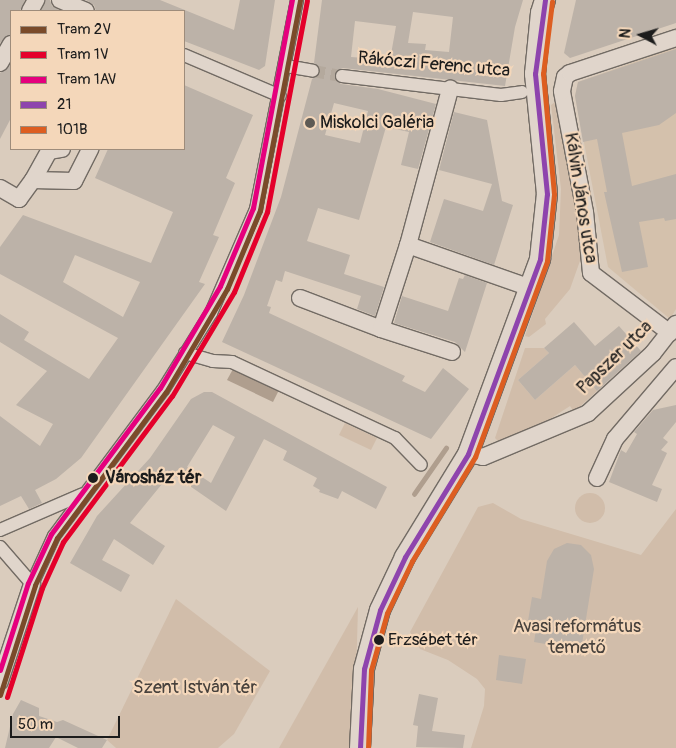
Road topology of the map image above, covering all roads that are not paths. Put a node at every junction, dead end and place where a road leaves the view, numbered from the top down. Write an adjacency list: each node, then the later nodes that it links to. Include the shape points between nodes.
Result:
1 (60, 0): 4 (street)
2 (297, 0): 9 (street)
3 (545, 0): 13 (street, Kálvin János utca)
4 (84, 10)
5 (676, 38): 22 (street, Kálvin János utca, via 570,72 563,84 585,212 591,273)
6 (10, 46): 8 (street)
7 (185, 55): 14 (street)
8 (0, 63)
9 (286, 66): 10 (street); 14 (street)
10 (313, 71)
11 (342, 76): 12 (street, Rákóczi Ferenc utca)
12 (450, 89): 13 (street, Rákóczi Ferenc utca, via 501,95); 19 (street)
13 (529, 91): 20 (street, Kálvin János utca, via 547,194 540,259)
14 (280, 96): 25 (street, via 256,209 220,296)
15 (56, 150): 17 (street, via 50,151)
16 (90, 150): 17 (street, via 74,181)
17 (34, 180): 18 (street, via 19,198)
18 (0, 188)
19 (408, 245): 20 (street); 23 (street)
20 (528, 288): 27 (street, Kálvin János utca)
21 (300, 298): 23 (street)
22 (673, 328): 27 (street, Papszer utca, via 616,390 588,413 483,457)
23 (381, 329): 24 (street)
24 (452, 352)
25 (186, 353): 28 (street, via 213,361 232,362 396,438); 30 (street, via 163,390)
26 (676, 367): 29 (street, via 615,439)
27 (468, 454): 35 (street, Kálvin János utca, via 405,557 380,610 364,669)
28 (421, 465)
29 (597, 478)
30 (84, 494): 31 (street); 33 (street, via 54,536)
31 (0, 530)
32 (0, 547): 33 (street)
33 (32, 584): 34 (street)
34 (0, 681)
35 (360, 741)

